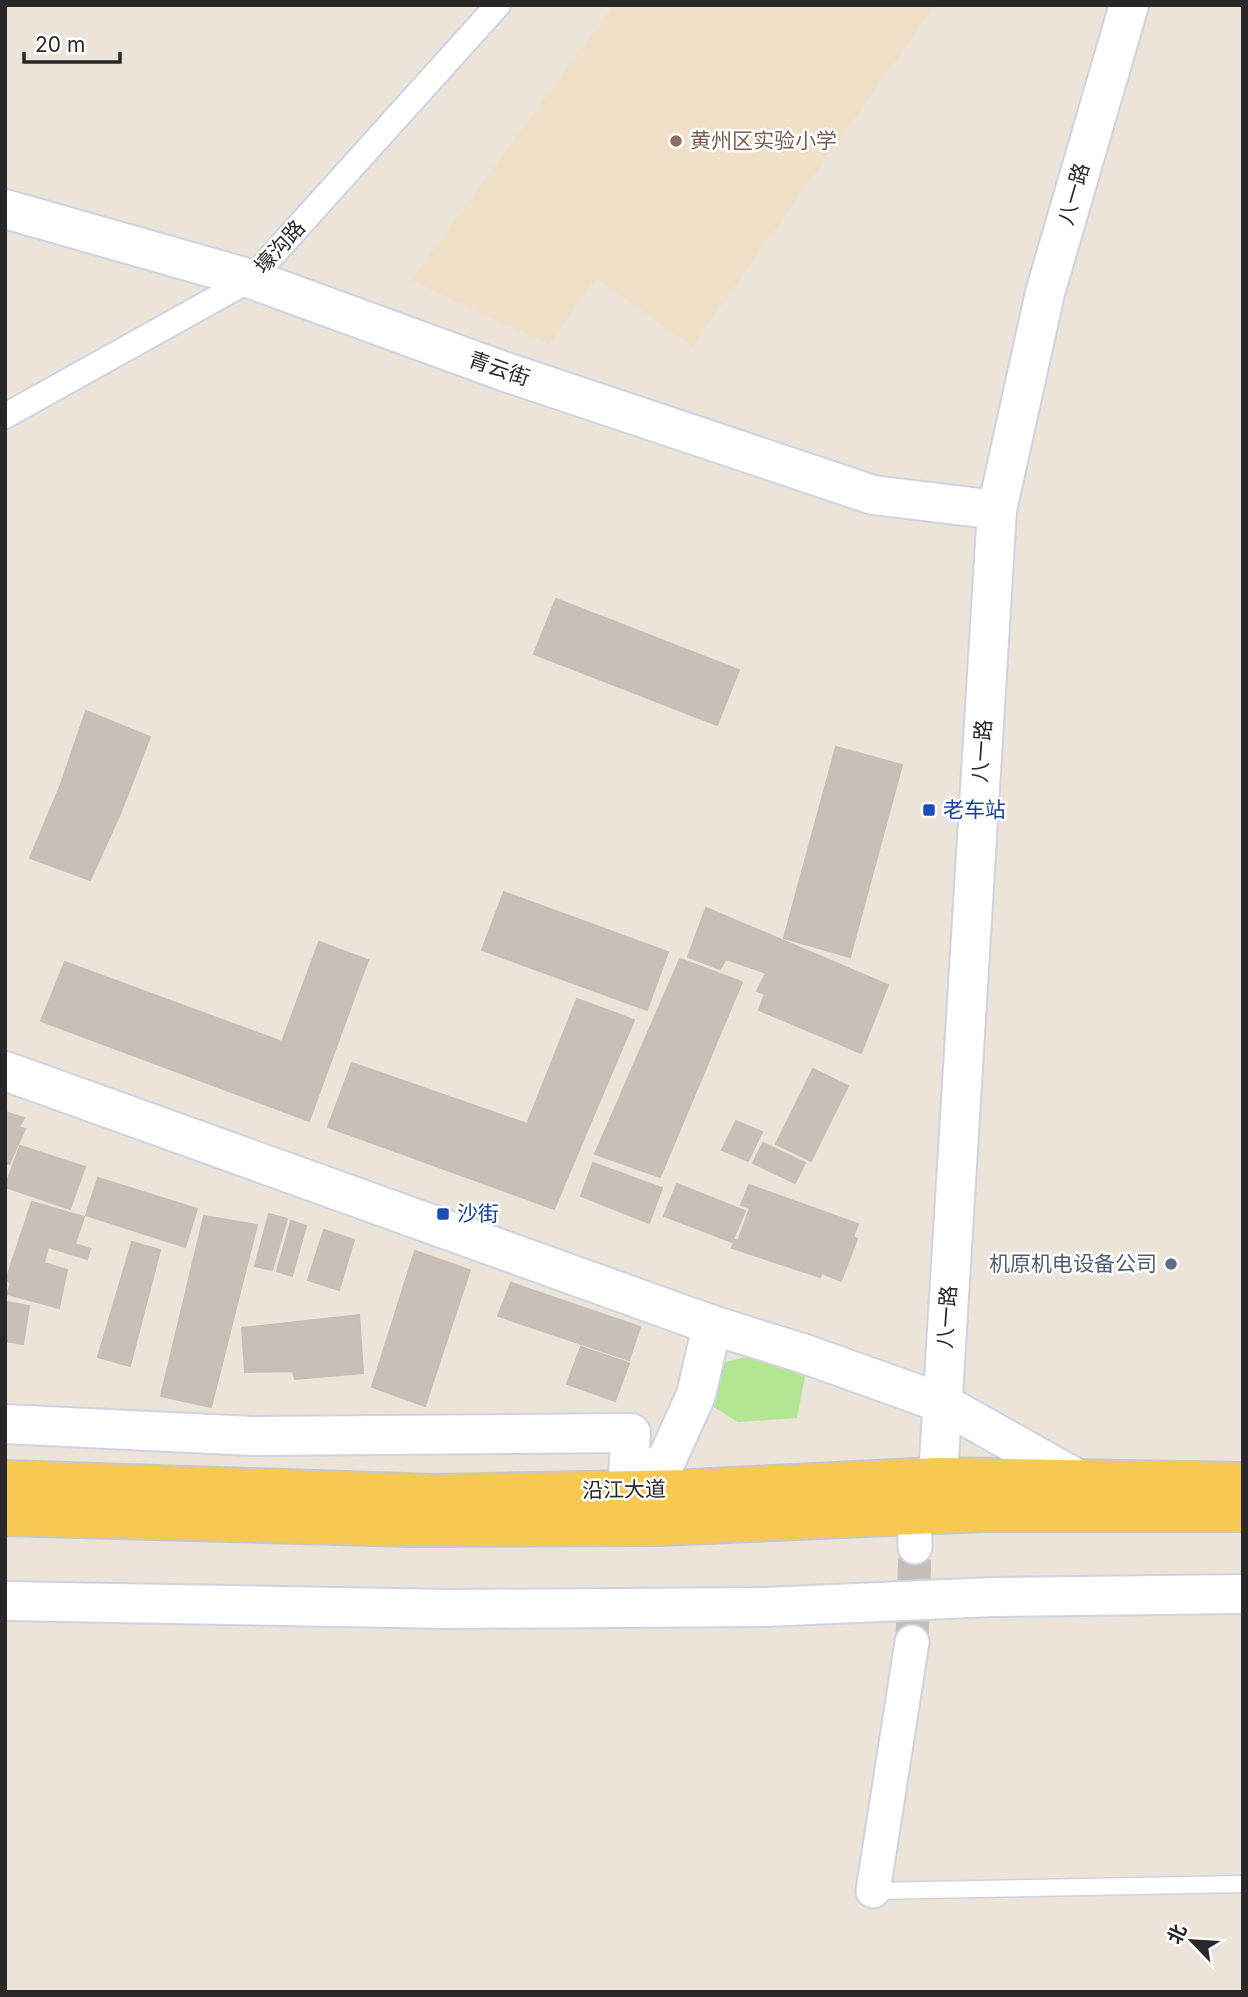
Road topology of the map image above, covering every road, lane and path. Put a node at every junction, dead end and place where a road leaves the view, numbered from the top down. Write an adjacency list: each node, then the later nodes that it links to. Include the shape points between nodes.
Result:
1 (498, 5): 4 (street, 壕沟路)
2 (1129, 5): 6 (street, 八一路, via 1045,293)
3 (5, 209): 4 (street, 青云街)
4 (251, 279): 5 (street, 壕沟路); 6 (street, 青云街, via 503,371 873,495)
5 (5, 416)
6 (997, 510): 9 (street, 八一路)
7 (5, 1071): 8 (street)
8 (712, 1325): 9 (street); 15 (street, via 696,1395 667,1459)
9 (942, 1403): 13 (street); 17 (street, 八一路)
10 (5, 1424): 15 (street, via 253,1436 631,1433)
11 (1243, 1461): 14 (street)
12 (5, 1480): 15 (main road, 沿江大道, via 436,1494)
13 (1079, 1480): 14 (main road, 沿江大道); 17 (main road, 沿江大道)
14 (1227, 1482)
15 (627, 1490): 17 (main road, 沿江大道)
16 (1243, 1512): 17 (main road, 沿江大道)
17 (926, 1513): 18 (main road, 沿江大道, via 659,1525 412,1527)
18 (5, 1516)
19 (1243, 1594): 20 (street, via 993,1597 752,1607 449,1609)
20 (5, 1601)
21 (912, 1642): 23 (street)
22 (1243, 1884): 23 (lane)
23 (873, 1891)

